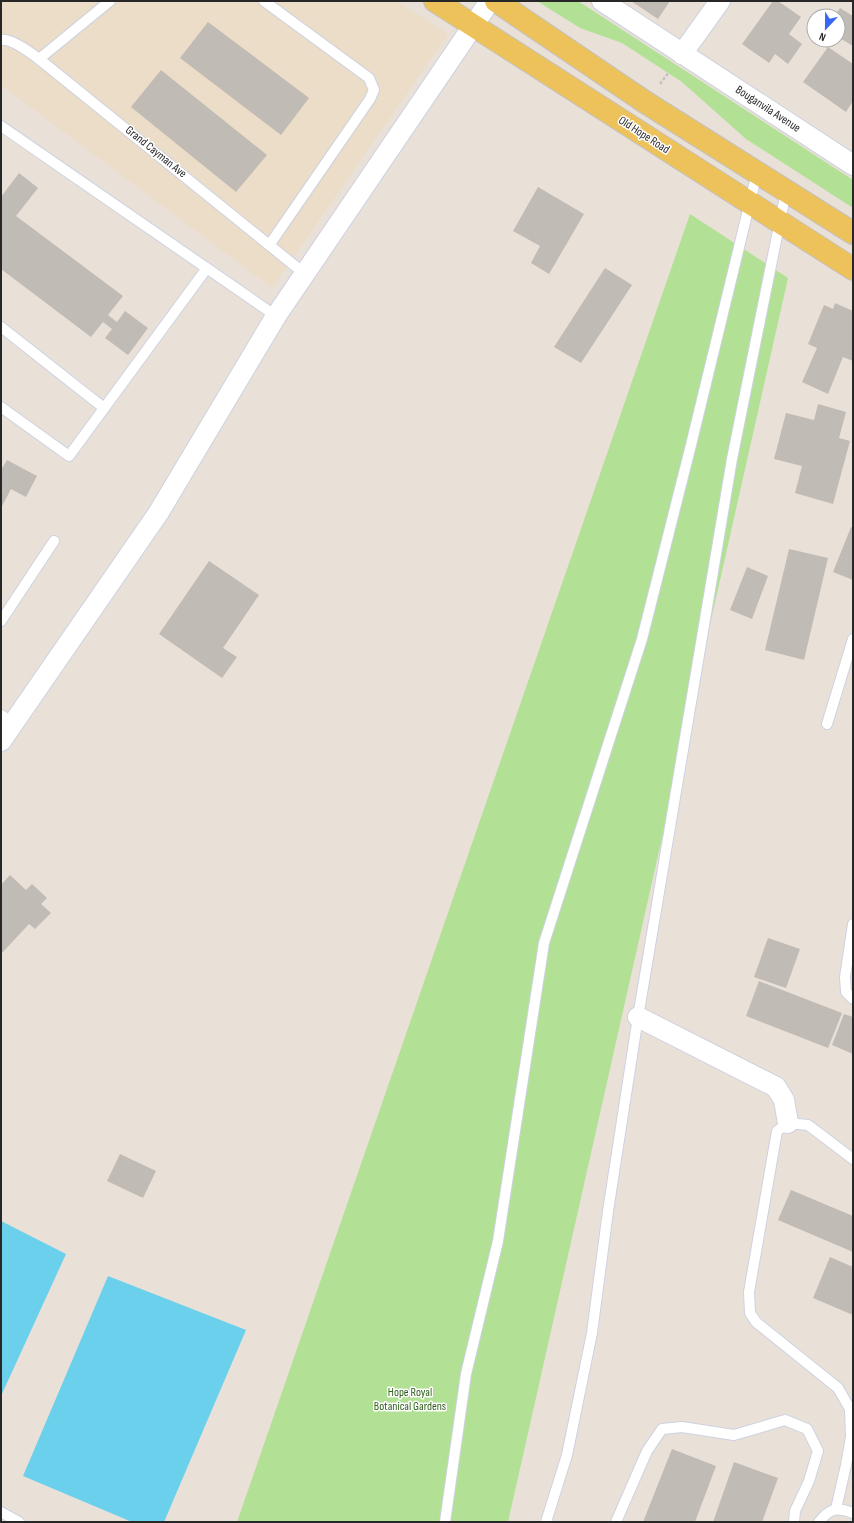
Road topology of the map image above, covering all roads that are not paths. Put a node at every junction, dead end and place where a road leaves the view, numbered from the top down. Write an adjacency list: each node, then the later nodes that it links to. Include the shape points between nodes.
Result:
1 (110, 1): 11 (lane)
2 (264, 1): 19 (lane, via 369,78 374,90)
3 (435, 1): 8 (main road, Old Hope Road)
4 (490, 1): 8 (street)
5 (496, 1): 14 (main road, via 645,102)
6 (602, 1): 10 (street, Bouganvila Avenue)
7 (720, 1): 10 (street)
8 (474, 26): 16 (main road, Old Hope Road); 22 (street)
9 (1, 40): 11 (lane, Grand Cayman Ave, via 23,48)
10 (682, 54): 13 (street, Bouganvila Avenue)
11 (39, 59): 19 (lane, Grand Cayman Ave)
12 (1, 126): 20 (lane)
13 (853, 165)
14 (757, 173): 15 (main road); 16 (lane)
15 (786, 191): 17 (lane); 18 (main road)
16 (750, 202): 17 (main road, Old Hope Road); 43 (lane, via 642,639 544,943 498,1241 466,1374)
17 (780, 222): 21 (main road, Old Hope Road); 36 (lane, via 732,459)
18 (853, 232)
19 (270, 244): 22 (lane, Grand Cayman Ave)
20 (207, 268): 23 (lane); 26 (lane)
21 (853, 269)
22 (305, 274): 23 (street)
23 (276, 316): 30 (street, via 159,512)
24 (1, 327): 26 (lane)
25 (1, 406): 26 (lane, via 69,456)
26 (104, 408)
27 (54, 541): 28 (lane)
28 (1, 620)
29 (853, 639): 31 (lane)
30 (7, 719): 32 (street)
31 (827, 724)
32 (1, 741)
33 (853, 924): 34 (lane)
34 (851, 946): 35 (lane, via 845,977 846,992)
35 (853, 1000)
36 (638, 1017): 37 (street, via 776,1087 784,1100); 44 (lane, via 592,1333 566,1455)
37 (788, 1123): 38 (lane, via 808,1125); 39 (lane, via 777,1131 749,1292 750,1313 756,1322 838,1388 850,1409 851,1437)
38 (853, 1159)
39 (836, 1509): 41 (lane); 47 (lane, via 826,1513)
40 (1, 1512): 42 (lane)
41 (853, 1513)
42 (19, 1522)
43 (445, 1522)
44 (546, 1522)
45 (616, 1522): 46 (lane, via 647,1451 662,1429 682,1427 734,1435 784,1420 807,1429 818,1451 809,1482 795,1511)
46 (794, 1522)
47 (819, 1522)

